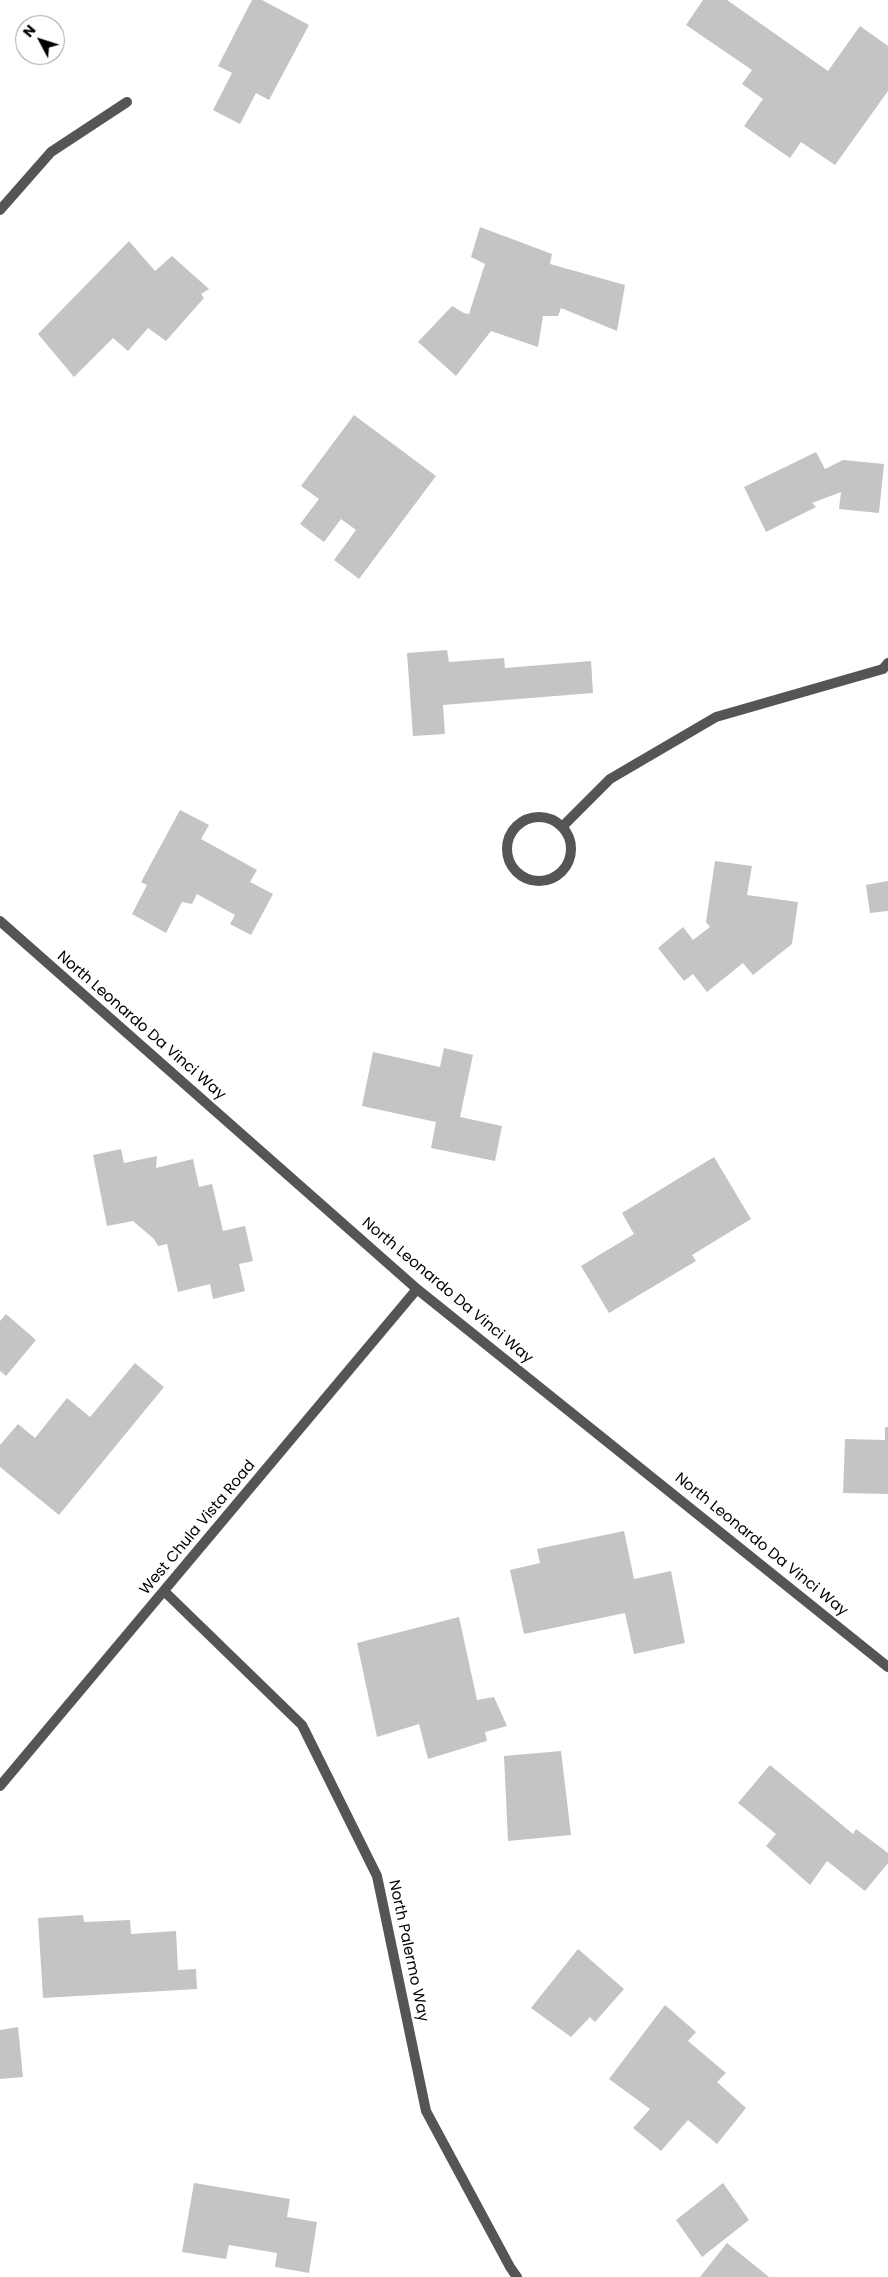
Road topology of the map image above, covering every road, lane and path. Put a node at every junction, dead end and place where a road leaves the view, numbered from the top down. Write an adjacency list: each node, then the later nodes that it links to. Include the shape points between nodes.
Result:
1 (127, 102): 2 (street, via 51,152)
2 (0, 210)
3 (888, 663): 4 (street, via 883,669 716,717 610,779)
4 (563, 826): 4 (street, via 569,835 571,851 567,866 551,880 540,882 520,876 508,858 509,837 515,828 533,817 554,820)
5 (0, 921): 6 (street, North Leonardo Da Vinci Way)
6 (417, 1289): 7 (street, West Chula Vista Road); 8 (street, North Leonardo Da Vinci Way)
7 (165, 1592): 9 (street, West Chula Vista Road); 10 (street, North Palermo Way, via 302,1725 377,1876 426,2111)
8 (888, 1667)
9 (0, 1786)
10 (518, 2277)

